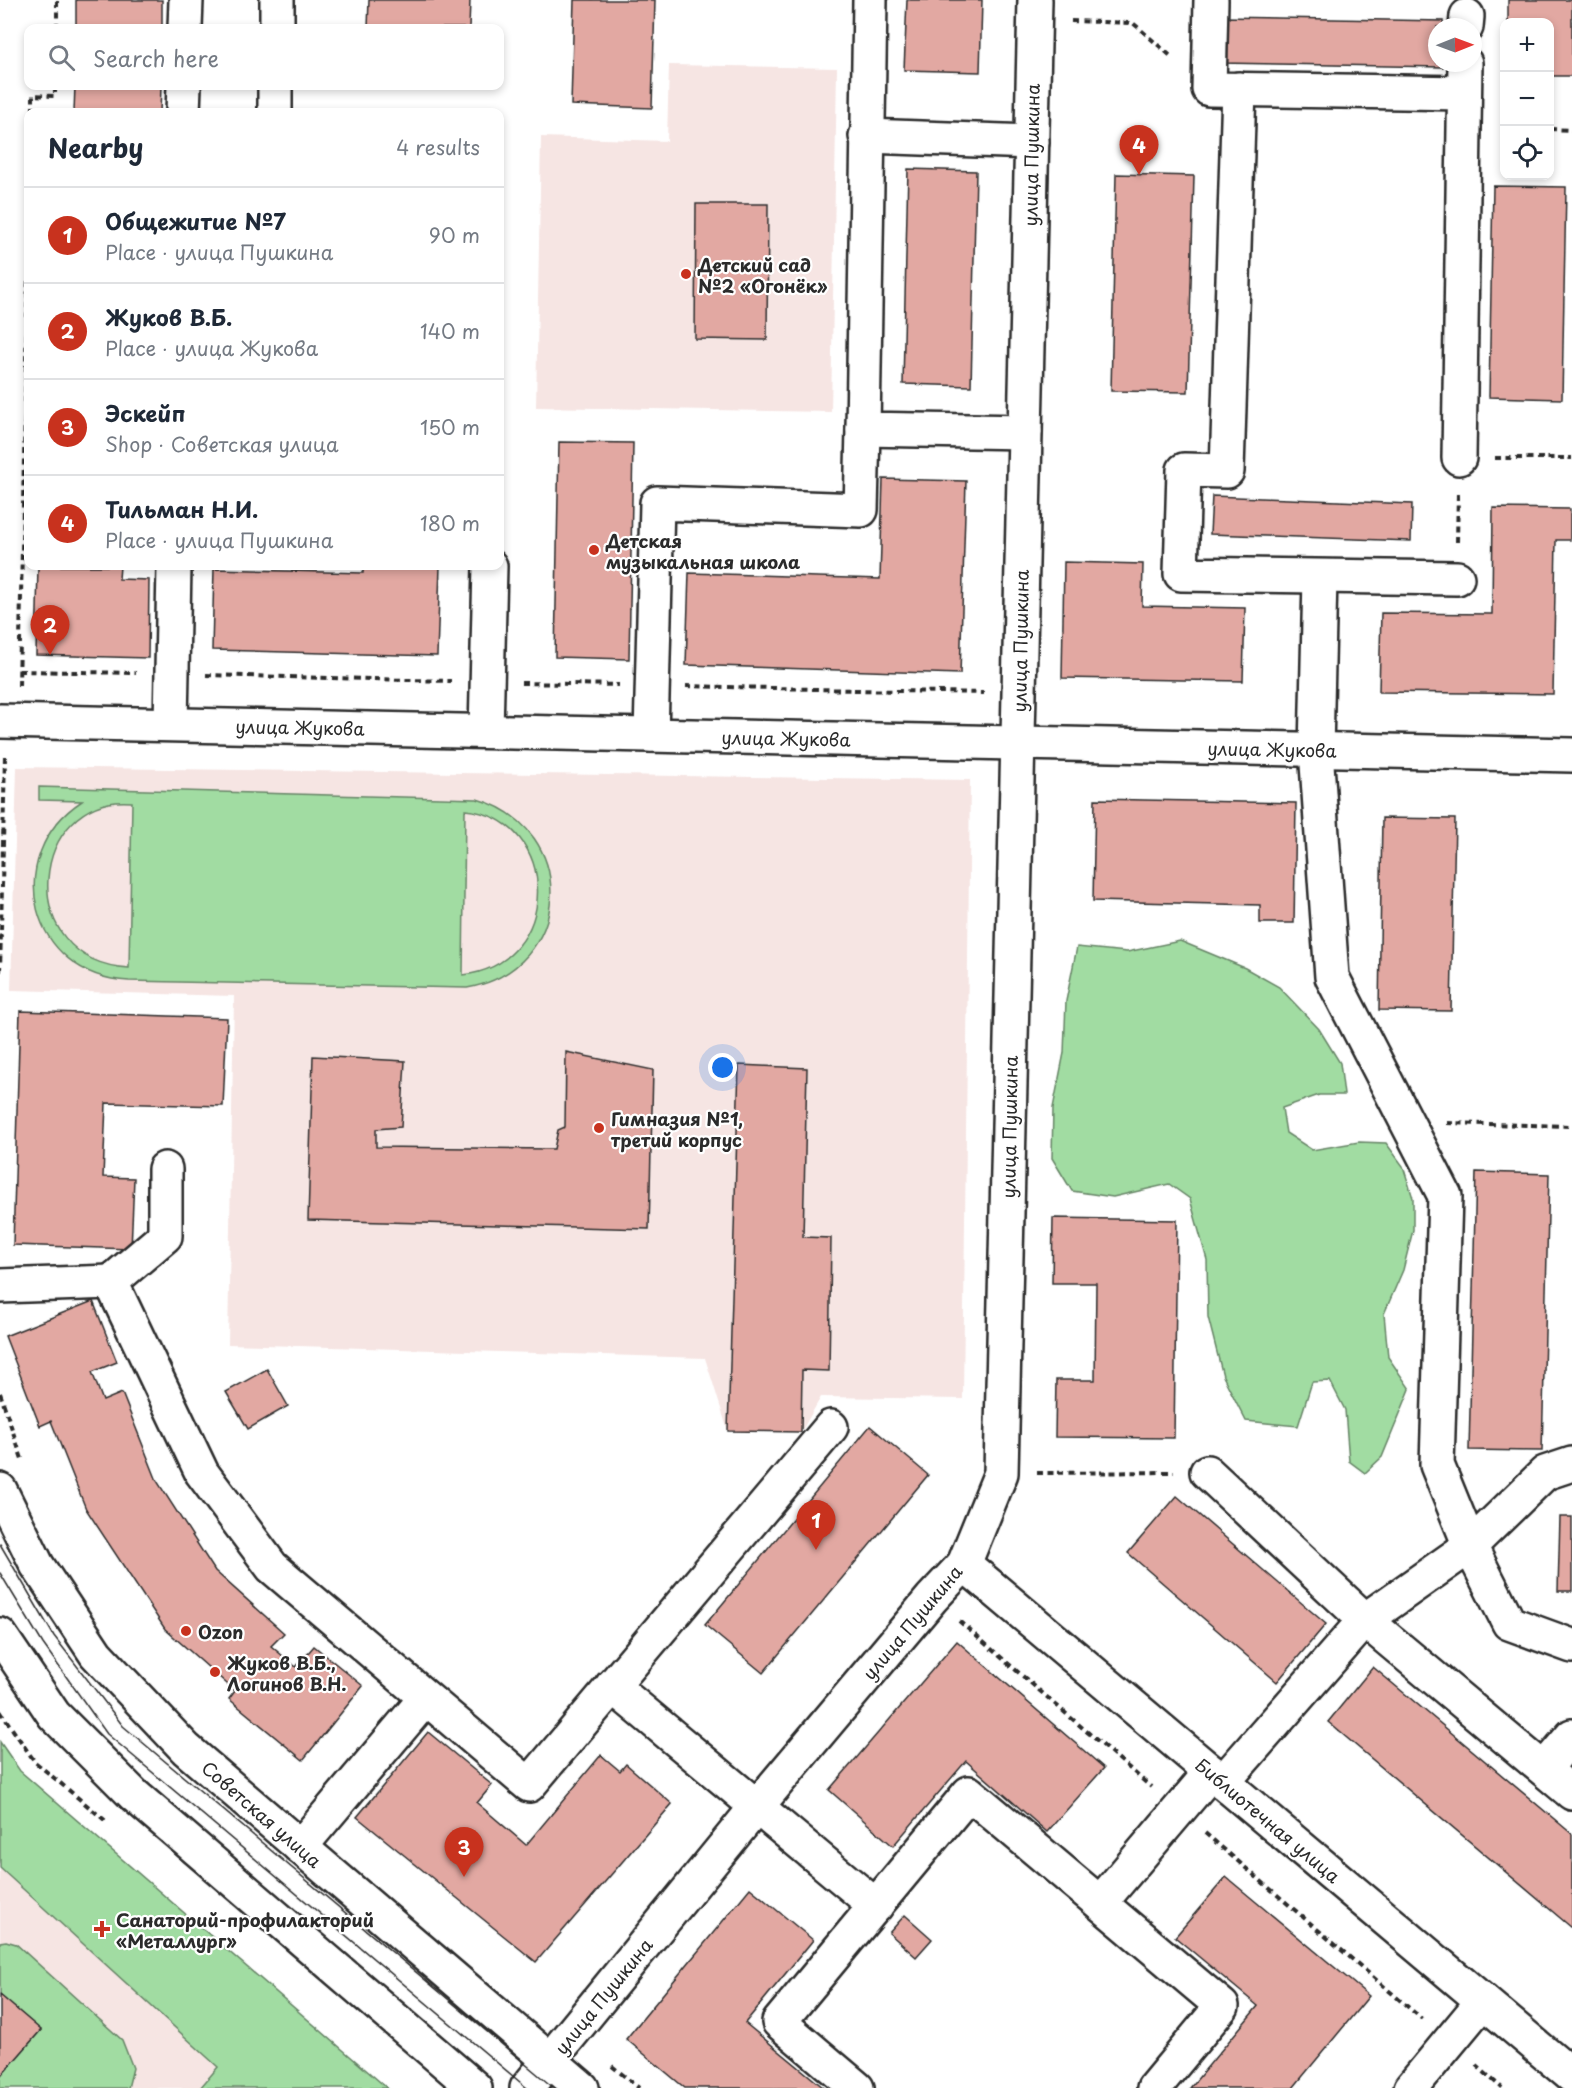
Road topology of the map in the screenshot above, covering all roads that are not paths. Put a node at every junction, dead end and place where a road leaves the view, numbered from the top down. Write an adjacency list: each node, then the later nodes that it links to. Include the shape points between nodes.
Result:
1 (186, 0): 6 (street)
2 (278, 0): 7 (street)
3 (870, 0): 14 (street)
4 (1211, 0): 9 (street)
5 (1035, 10): 15 (street, улица Пушкина)
6 (185, 24)
7 (277, 24)
8 (1465, 78): 9 (street); 18 (street)
9 (1224, 89): 21 (street, via 1227,471 1184,470 1181,574)
10 (184, 90): 12 (street)
11 (276, 90): 13 (street)
12 (183, 108)
13 (275, 108)
14 (866, 136): 15 (street); 16 (street)
15 (1032, 142): 17 (street, улица Пушкина)
16 (863, 429): 17 (street); 26 (street, via 861,510 657,503)
17 (1025, 432): 27 (street, улица Пушкина)
18 (1459, 458)
19 (174, 570): 24 (street)
20 (490, 570): 25 (street)
21 (1320, 577): 22 (street); 28 (street)
22 (1457, 578)
23 (9, 721): 24 (street, улица Жукова)
24 (171, 724): 25 (street, улица Жукова)
25 (486, 731): 26 (street, улица Жукова)
26 (651, 735): 27 (street, улица Жукова)
27 (1017, 743): 28 (street, улица Жукова); 38 (street, улица Пушкина, via 1001,1473)
28 (1316, 750): 29 (street, улица Жукова); 37 (street, via 1332,977 1445,1196 1437,1465)
29 (1572, 755)
30 (165, 1168): 31 (street, via 165,1236)
31 (111, 1282): 32 (street); 43 (street, via 202,1473 272,1567)
32 (0, 1286)
33 (831, 1427): 42 (street)
34 (1572, 1464): 37 (street, via 1545,1473)
35 (1208, 1472): 39 (street)
36 (0, 1490): 49 (street, Советская улица, via 37,1565 96,1654 186,1749)
37 (1470, 1546): 39 (street); 41 (street, via 1509,1623)
38 (963, 1564): 46 (street, Библиотечная улица); 48 (street, улица Пушкина)
39 (1365, 1620): 45 (street); 46 (street)
40 (0, 1635): 55 (street, via 54,1715 134,1796)
41 (1572, 1646)
42 (612, 1686): 43 (street, via 529,1785); 48 (street)
43 (425, 1699): 49 (street)
44 (1572, 1736): 45 (street)
45 (1544, 1768): 47 (street)
46 (1217, 1777): 50 (street); 52 (street, Библиотечная улица)
47 (1572, 1793)
48 (758, 1805): 51 (street); 53 (street, улица Пушкина)
49 (300, 1847): 53 (street, Советская улица)
50 (1100, 1903): 51 (street, via 969,1793); 59 (street, via 1222,2006)
51 (876, 1906): 58 (street, via 779,2022)
52 (1483, 2001): 54 (street, Библиотечная улица); 60 (street)
53 (550, 2061): 56 (street, улица Пушкина); 57 (street, Советская улица)
54 (1572, 2076)
55 (475, 2088)
56 (527, 2088)
57 (582, 2088)
58 (857, 2088)
59 (1154, 2088)
60 (1411, 2088)

